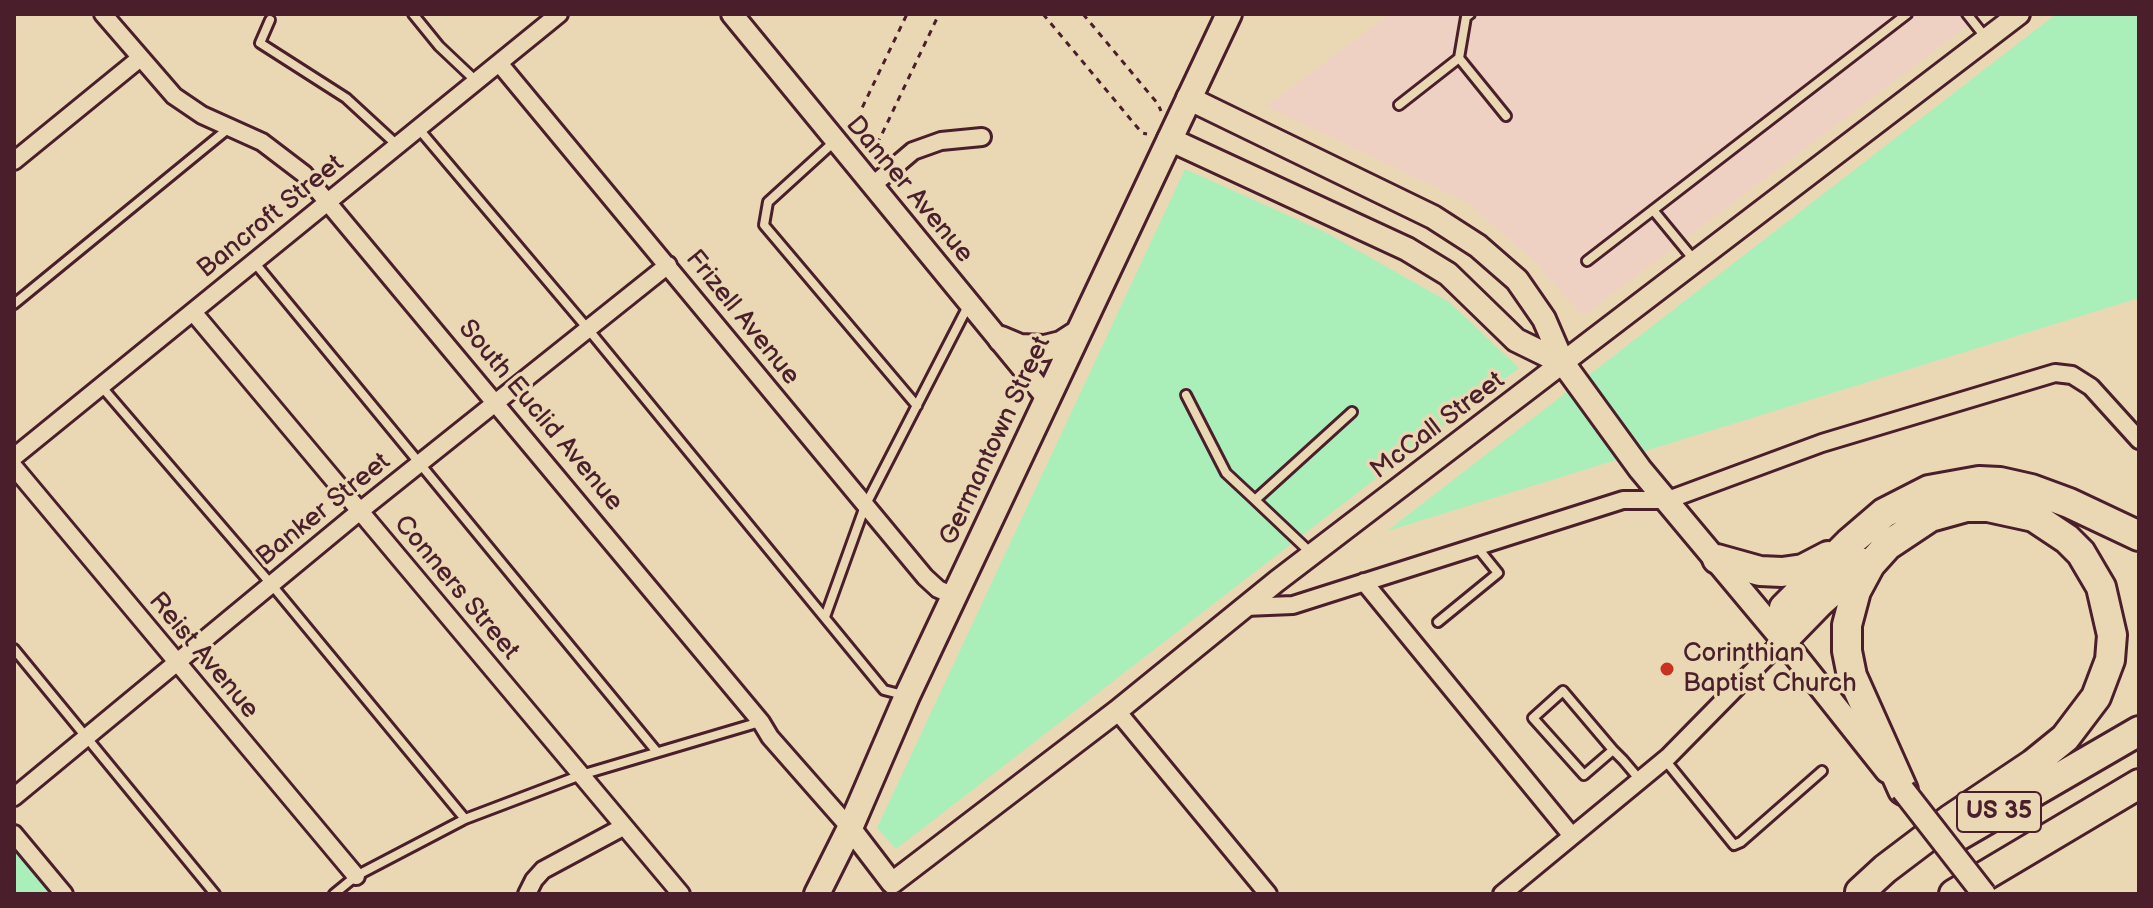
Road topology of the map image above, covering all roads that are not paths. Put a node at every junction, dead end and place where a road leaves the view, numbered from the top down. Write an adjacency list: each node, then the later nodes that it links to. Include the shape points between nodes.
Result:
1 (103, 14): 13 (street, South Euclid Avenue)
2 (413, 14): 15 (lane)
3 (559, 14): 14 (street, Bancroft Street)
4 (732, 14): 23 (street, Danner Avenue)
5 (1229, 14): 16 (main road, Germantown Street)
6 (1470, 14): 12 (lane)
7 (1907, 14): 28 (lane)
8 (1967, 14): 11 (lane)
9 (2019, 14): 11 (street, McCall Street)
10 (270, 20): 24 (lane, via 260,43 346,98)
11 (1987, 38): 31 (street, McCall Street)
12 (1459, 58): 17 (lane); 18 (lane)
13 (139, 59): 19 (street, South Euclid Avenue, via 181,101); 25 (street)
14 (499, 63): 15 (street, Bancroft Street); 32 (street, Frizell Avenue)
15 (476, 82): 20 (street, Bancroft Street)
16 (1188, 98): 22 (main road, Germantown Street); 39 (main road, via 1400,200 1478,246 1517,280 1544,319)
17 (1399, 105)
18 (1506, 116)
19 (229, 128): 27 (street, South Euclid Avenue, via 284,157); 34 (lane)
20 (418, 128): 24 (street, Bancroft Street); 36 (lane)
21 (982, 137): 26 (street, via 941,141 913,151)
22 (1169, 139): 37 (main road, Germantown Street); 39 (main road, via 1407,249 1448,274 1516,340)
23 (835, 141): 26 (street, Danner Avenue); 44 (lane, via 768,202 764,225)
24 (397, 145): 27 (street, Bancroft Street)
25 (14, 161)
26 (873, 185): 33 (street, Danner Avenue)
27 (328, 202): 30 (street, Bancroft Street); 43 (street, South Euclid Avenue)
28 (1653, 210): 29 (lane); 31 (lane)
29 (1587, 261)
30 (254, 262): 35 (street, Bancroft Street); 48 (lane)
31 (1695, 262): 39 (street, McCall Street)
32 (668, 265): 36 (street, Banker Street); 52 (street, Frizell Avenue)
33 (970, 303): 38 (street, Danner Avenue); 44 (lane)
34 (14, 304)
35 (193, 312): 40 (street, Bancroft Street); 53 (street, Conners Street)
36 (588, 329): 43 (street, Banker Street); 64 (lane)
37 (1078, 333): 38 (main road, via 1045,348 1020,347); 42 (main road, Germantown Street)
38 (1001, 339): 42 (street, Danner Avenue)
39 (1563, 363): 51 (main road); 58 (street, McCall Street)
40 (101, 386): 47 (street, Bancroft Street); 61 (lane)
41 (1186, 395): 50 (lane, via 1226,473)
42 (1048, 399): 62 (main road, Germantown Street)
43 (495, 403): 48 (street, Banker Street); 71 (street, South Euclid Avenue)
44 (917, 406): 52 (lane)
45 (1352, 412): 50 (lane)
46 (2139, 440): 51 (street, via 2091,387 2072,375 2055,373 1832,440)
47 (14, 457)
48 (421, 462): 53 (street, Banker Street); 75 (lane)
49 (14, 467): 68 (street, Reist Avenue)
50 (1255, 500): 58 (lane)
51 (1668, 500): 57 (street, via 1623,500); 59 (main road)
52 (865, 506): 62 (street, Frizell Avenue, via 925,577); 64 (lane)
53 (360, 511): 61 (street, Banker Street); 78 (street, Conners Street)
54 (2139, 536): 55 (highway, via 2035,490 1979,481 1902,501)
55 (1849, 543): 59 (highway, via 1817,563 1782,572); 66 (highway, via 1784,608)
56 (1888, 545): 66 (highway); 81 (highway, via 1856,591 1847,651 1852,676); 91 (highway, via 1909,528 1948,510 1988,507 2034,517 2067,539 2092,570 2107,605 2111,648 2096,697 2065,738)
57 (1476, 546): 60 (street); 65 (lane, via 1498,573)
58 (1312, 554): 63 (street, McCall Street)
59 (1717, 559): 66 (main road)
60 (1364, 582): 63 (street, via 1293,605); 87 (street)
61 (271, 584): 68 (street, Banker Street); 83 (lane)
62 (954, 596): 69 (main road, Germantown Street)
63 (1245, 607): 70 (street, McCall Street)
64 (825, 617): 69 (lane, via 884,690)
65 (1438, 622)
66 (1783, 640): 76 (street); 81 (main road)
67 (14, 649): 73 (lane)
68 (177, 662): 73 (street, Banker Street); 88 (street, Reist Avenue)
69 (907, 696): 85 (main road, Germantown Street)
70 (1117, 711): 89 (street, McCall Street); 97 (street)
71 (761, 722): 75 (lane); 85 (street, South Euclid Avenue)
72 (2139, 731): 91 (highway, US 35)
73 (87, 736): 82 (street, Banker Street); 93 (lane)
74 (1613, 750): 74 (lane, via 1563,691 1533,718 1584,775); 79 (lane)
75 (657, 752): 78 (lane)
76 (1664, 760): 77 (lane, via 1734,845); 79 (street)
77 (1822, 771)
78 (581, 775): 83 (lane); 84 (street, Conners Street)
79 (1640, 780): 87 (street)
80 (2139, 784): 99 (highway, US 35)
81 (1903, 790): 100 (main road, bridge)
82 (14, 797)
83 (465, 819): 88 (lane)
84 (623, 827): 90 (street, Conners Street); 95 (street, via 543,870)
85 (850, 828): 89 (street, South Euclid Avenue); 96 (main road, Germantown Street)
86 (14, 834): 92 (street)
87 (1572, 836): 98 (street)
88 (356, 876): 94 (lane)
89 (896, 889)
90 (674, 891)
91 (1858, 893)
92 (64, 894)
93 (215, 894)
94 (334, 894)
95 (527, 894)
96 (817, 894)
97 (1268, 894)
98 (1502, 894)
99 (1954, 894)
100 (1984, 894)

